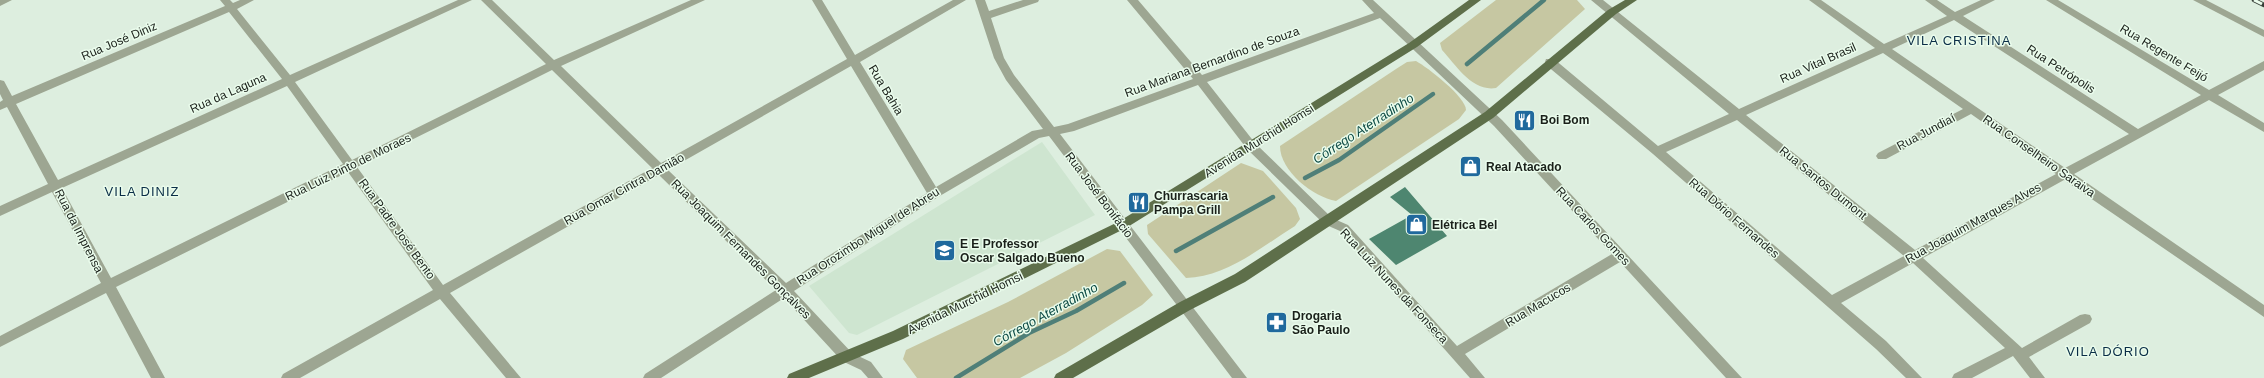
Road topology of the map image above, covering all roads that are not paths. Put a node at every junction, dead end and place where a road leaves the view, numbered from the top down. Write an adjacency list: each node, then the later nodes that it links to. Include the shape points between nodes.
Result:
1 (7, 0): 20 (street)
2 (249, 0): 21 (street, Rua José Diniz)
3 (467, 0): 33 (street, Rua da Laguna)
4 (486, 0): 31 (street, Rua Joaquim Fernandes Gonçalves)
5 (700, 0): 31 (street, Rua Luiz Pinto de Moraes)
6 (817, 0): 29 (street, Rua Bahia)
7 (960, 0): 29 (street, Rua Omar Cintra Damião)
8 (980, 0): 24 (street, Rua José Bonifácio)
9 (1034, 0): 24 (street)
10 (1132, 0): 34 (street, Rua Luiz Nunes da Fonseca)
11 (1367, 0): 23 (street, Rua Carlos Gomes)
12 (1476, 0): 27 (main road, Avenida Murchid Homsi)
13 (1596, 0): 22 (street, Rua Santos Dumont)
14 (1632, 0): 22 (main road)
15 (1814, 0): 28 (street, Rua Conselheiro Saraiva)
16 (1930, 0): 25 (street, Rua Petrópolis)
17 (1990, 0): 25 (street, Rua Vital Brasil)
18 (2051, 0): 36 (street, Rua Regente Feijó)
19 (2198, 0): 26 (street)
20 (0, 3)
21 (228, 4): 33 (street, Rua Padre José Bento); 37 (street, Rua José Diniz)
22 (1612, 12): 30 (main road); 40 (street, Rua Santos Dumont)
23 (1381, 14): 27 (street, Rua Carlos Gomes); 34 (street, Rua Mariana Bernardino de Souza)
24 (985, 16): 42 (street, Rua José Bonifácio, via 999,58 1010,77)
25 (1954, 16): 28 (street, Rua Vital Brasil); 43 (street, Rua Petrópolis)
26 (2264, 34)
27 (1413, 45): 39 (street, Rua Carlos Gomes); 44 (main road, Avenida Murchid Homsi)
28 (1883, 48): 38 (street, Rua Conselheiro Saraiva); 40 (street, Rua Vital Brasil)
29 (853, 62): 48 (street, Rua Omar Cintra Damião); 51 (street, Rua Bahia)
30 (1550, 62): 39 (main road); 45 (street, Rua Dório Fernandes)
31 (553, 65): 47 (street, Rua Luiz Pinto de Moraes); 48 (street, Rua Joaquim Fernandes Gonçalves)
32 (2264, 65): 36 (street, Rua Joaquim Marques Alves)
33 (288, 80): 47 (street, Rua Padre José Bento); 50 (street, Rua da Laguna)
34 (1201, 81): 42 (street, Rua Mariana Bernardino de Souza, via 1070,128); 44 (street, Rua Luiz Nunes da Fonseca)
35 (0, 84): 37 (street, Rua da Imprensa)
36 (2208, 95): 41 (street, Rua Regente Feijó); 43 (street, Rua Joaquim Marques Alves)
37 (5, 104): 50 (street, Rua da Imprensa)
38 (1971, 109): 46 (street, Rua Jundiaí); 49 (street, Rua Conselheiro Saraiva)
39 (1489, 114): 53 (main road); 55 (street, Rua Carlos Gomes)
40 (1737, 114): 45 (street, Rua Vital Brasil); 56 (street, Rua Santos Dumont)
41 (2264, 128)
42 (1051, 131): 51 (street, Rua Orozimbo Miguel de Abreu, via 1036,134); 54 (street, Rua José Bonifácio)
43 (2137, 134): 49 (street, Rua Joaquim Marques Alves)
44 (1252, 146): 53 (street, Rua Luiz Nunes da Fonseca); 54 (main road, Avenida Murchid Homsi)
45 (1657, 151): 60 (street, Rua Dório Fernandes)
46 (1882, 156)
47 (352, 166): 57 (street, Rua Luiz Pinto de Moraes); 59 (street, Rua Padre José Bento)
48 (660, 169): 58 (street, Rua Joaquim Fernandes Gonçalves); 59 (street, Rua Omar Cintra Damião)
49 (2064, 174): 56 (street, Rua Joaquim Marques Alves); 62 (street, Rua Conselheiro Saraiva)
50 (55, 185): 52 (street, Rua da Laguna); 57 (street, Rua da Imprensa)
51 (934, 194): 58 (street, Rua Orozimbo Miguel de Abreu)
52 (0, 211)
53 (1328, 221): 61 (main road, via 1240,278); 66 (street, Rua Luiz Nunes da Fonseca, via 1344,228)
54 (1122, 225): 61 (street, Rua José Bonifácio); 67 (main road, Avenida Murchid Homsi, via 958,306)
55 (1620, 256): 66 (street, Rua Macucos); 77 (street, Rua Carlos Gomes)
56 (1913, 256): 60 (street, Rua Joaquim Marques Alves); 65 (street, Rua Santos Dumont)
57 (107, 286): 64 (street, Rua Luiz Pinto de Moraes); 68 (street, Rua da Imprensa)
58 (785, 290): 67 (street, Rua Joaquim Fernandes Gonçalves); 71 (street, Rua Orozimbo Miguel de Abreu)
59 (441, 291): 69 (street, Rua Omar Cintra Damião); 70 (street, Rua Padre José Bento)
60 (1831, 302): 78 (street, Rua Dório Fernandes)
61 (1185, 306): 74 (main road); 75 (street, Rua José Bonifácio)
62 (2264, 312)
63 (2085, 319): 65 (street)
64 (0, 342)
65 (2017, 352): 79 (street); 80 (street, Rua Santos Dumont)
66 (1456, 353): 76 (street, Rua Luiz Nunes da Fonseca)
67 (847, 357): 72 (main road, Avenida Murchid Homsi); 73 (street, Rua Joaquim Fernandes Gonçalves, via 866,366)
68 (158, 378)
69 (288, 378)
70 (514, 378)
71 (650, 378)
72 (794, 378)
73 (876, 378)
74 (1061, 378)
75 (1240, 378)
76 (1478, 378)
77 (1735, 378)
78 (1915, 378)
79 (1959, 378)
80 (2038, 378)

